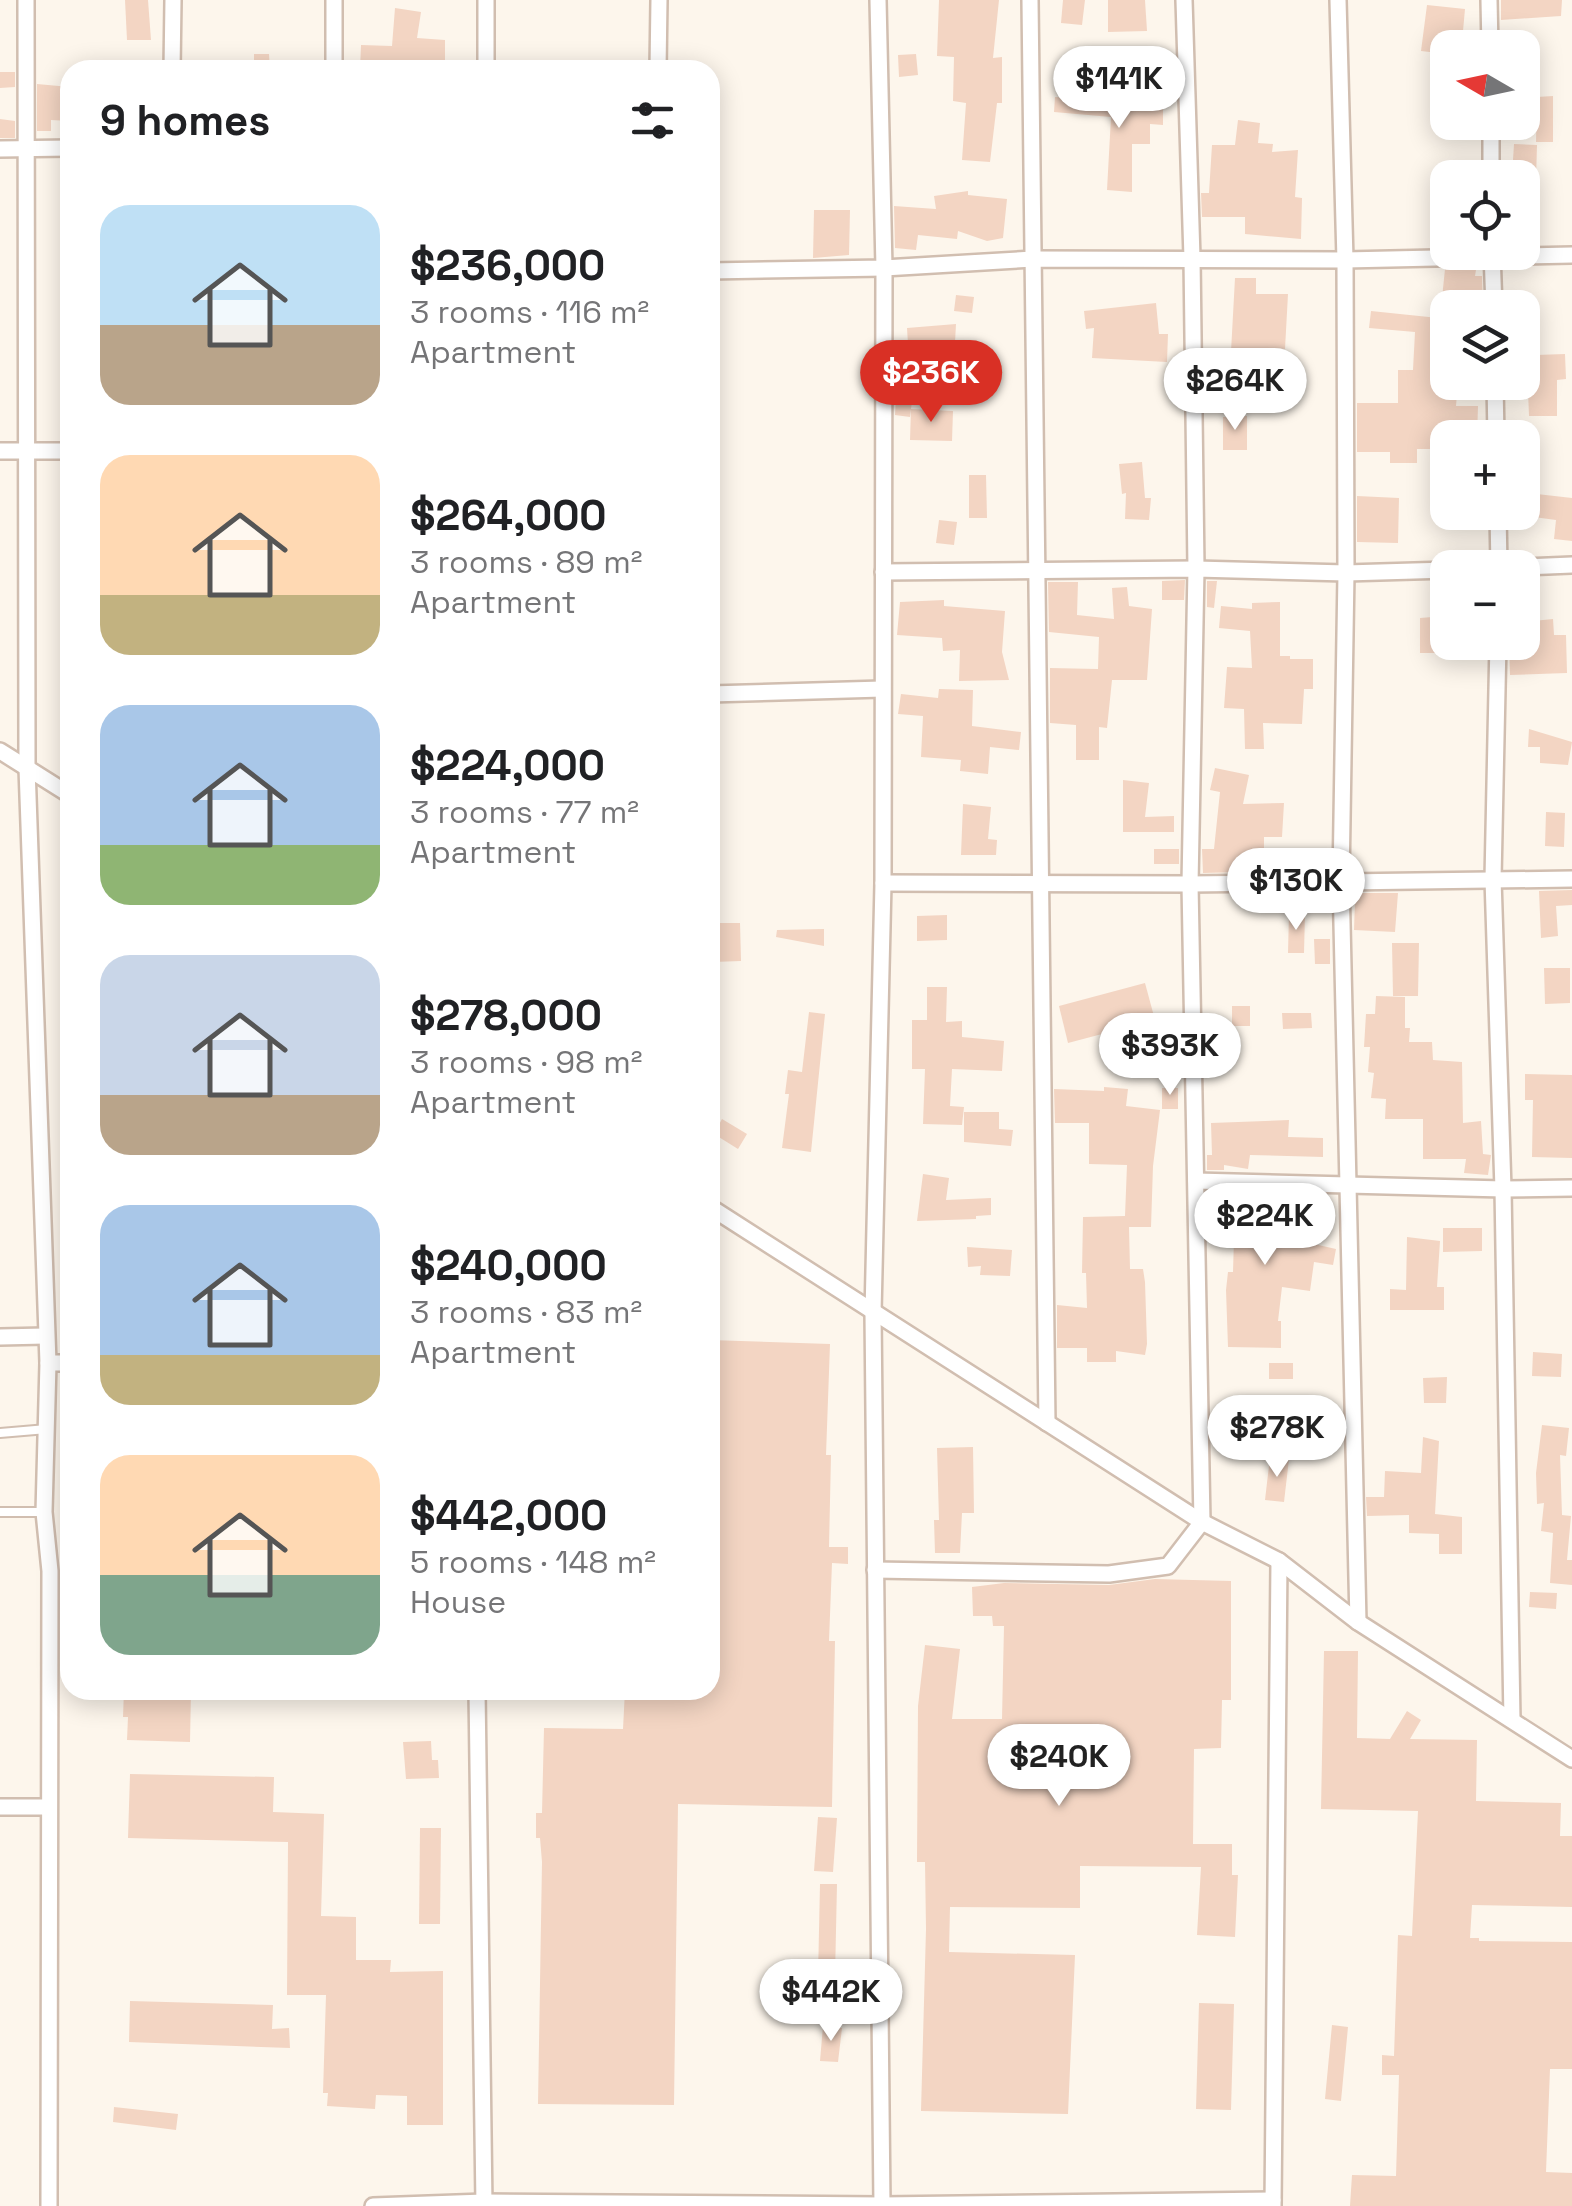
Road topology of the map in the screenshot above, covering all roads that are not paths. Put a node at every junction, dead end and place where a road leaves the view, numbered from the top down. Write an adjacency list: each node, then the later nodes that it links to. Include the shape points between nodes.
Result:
1 (26, 0): 18 (street)
2 (172, 0): 12 (street)
3 (334, 0): 13 (street)
4 (486, 0): 14 (street)
5 (659, 0): 15 (street)
6 (878, 0): 25 (street)
7 (1030, 0): 23 (street)
8 (1184, 0): 22 (street)
9 (1338, 0): 24 (street)
10 (1489, 0): 11 (street)
11 (1490, 30)
12 (172, 60)
13 (334, 60)
14 (486, 60)
15 (658, 60)
16 (60, 148): 18 (street)
17 (0, 149): 18 (street)
18 (24, 149): 28 (street)
19 (1540, 255): 20 (street)
20 (1572, 255)
21 (1430, 257): 24 (street)
22 (1192, 258): 23 (street); 24 (street); 32 (street)
23 (1033, 259): 25 (street); 33 (street)
24 (1345, 260): 36 (street)
25 (884, 268): 26 (street); 35 (street)
26 (720, 271)
27 (0, 451): 28 (street)
28 (29, 451): 29 (street); 41 (street)
29 (60, 451)
30 (1572, 565): 31 (street)
31 (1540, 566)
32 (1196, 569): 33 (street); 36 (street); 48 (street)
33 (1035, 570): 35 (street); 47 (street)
34 (1430, 571): 36 (street)
35 (883, 572): 38 (street)
36 (1346, 574): 45 (street)
37 (1498, 660): 43 (street)
38 (882, 689): 39 (street); 46 (street)
39 (720, 694)
40 (0, 751): 41 (street)
41 (27, 768): 42 (street); 56 (street)
42 (60, 789)
43 (1492, 879): 44 (street); 45 (street); 52 (street)
44 (1572, 879)
45 (1341, 880): 48 (street); 50 (street)
46 (883, 883): 47 (street); 54 (street)
47 (1042, 884): 48 (street); 59 (street)
48 (1190, 884): 49 (street)
49 (1196, 1181): 50 (street); 64 (street)
50 (1347, 1186): 52 (street); 69 (street)
51 (1572, 1188): 52 (street)
52 (1503, 1189): 71 (street)
53 (720, 1214): 54 (street)
54 (872, 1312): 59 (street); 67 (street)
55 (0, 1336): 56 (street)
56 (46, 1336): 57 (street)
57 (48, 1363): 58 (street); 60 (street)
58 (60, 1363)
59 (1048, 1423): 64 (street)
60 (47, 1430): 61 (lane); 63 (street)
61 (0, 1433)
62 (0, 1512): 63 (lane)
63 (44, 1512): 68 (street)
64 (1202, 1522): 65 (street); 67 (street, via 1168,1566 1109,1574)
65 (1279, 1561): 69 (street); 75 (street)
66 (60, 1570): 68 (street)
67 (875, 1570): 79 (street)
68 (50, 1571): 74 (street)
69 (1358, 1622): 71 (street)
70 (477, 1700): 76 (street)
71 (1512, 1720): 72 (street)
72 (1572, 1759)
73 (0, 1808): 74 (street)
74 (48, 1808): 77 (street)
75 (1273, 2203): 79 (street)
76 (484, 2204): 78 (street); 79 (street)
77 (49, 2206)
78 (373, 2206)
79 (882, 2206)

